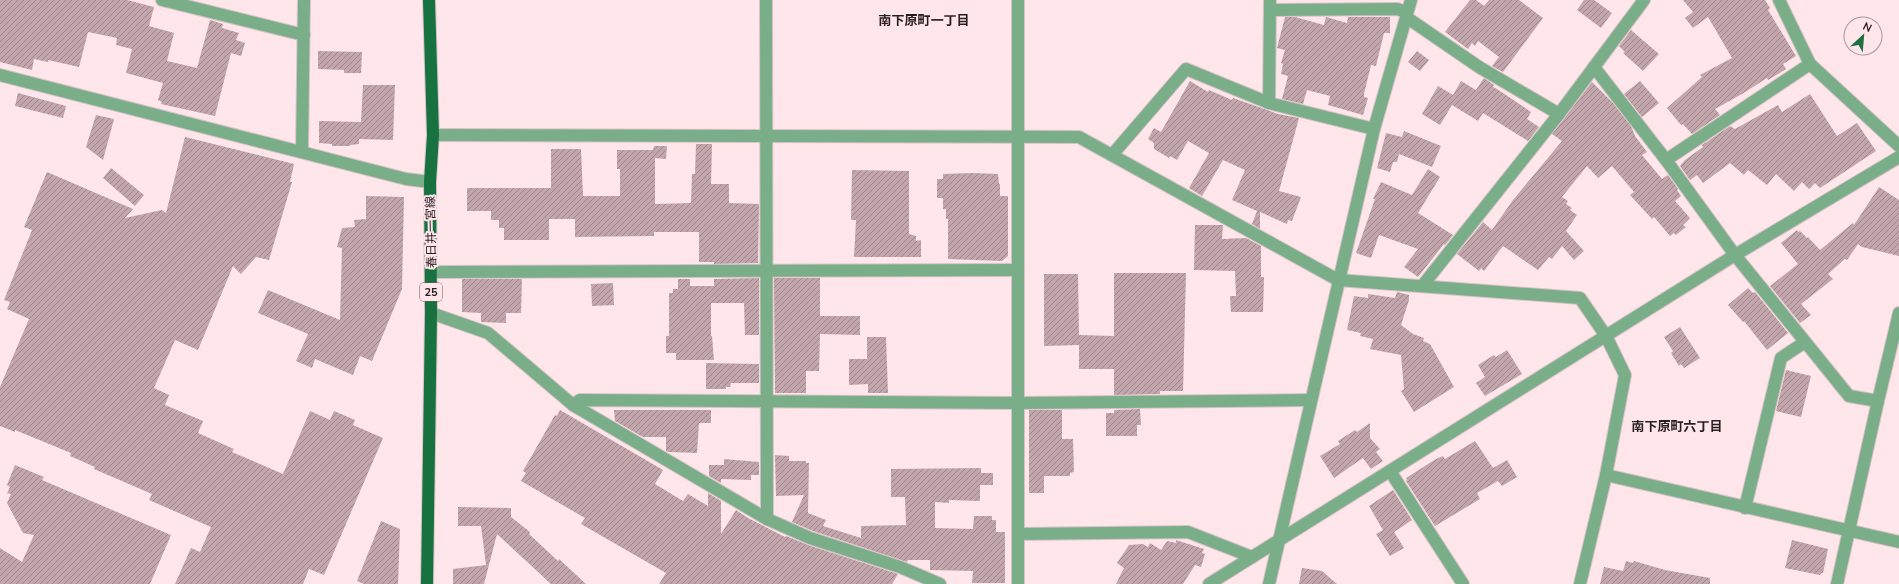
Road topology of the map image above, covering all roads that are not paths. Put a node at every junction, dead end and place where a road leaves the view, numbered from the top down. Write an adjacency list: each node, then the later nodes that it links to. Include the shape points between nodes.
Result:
1 (162, 0): 11 (street)
2 (304, 0): 11 (street)
3 (429, 0): 18 (main road, 春日井一宮線 / 25)
4 (766, 0): 19 (street)
5 (1018, 0): 20 (street)
6 (1411, 0): 10 (street)
7 (1644, 0): 13 (street)
8 (1779, 0): 12 (street)
9 (1270, 5): 10 (street, via 1397,9); 15 (street)
10 (1407, 14): 16 (street, via 1479,67); 17 (street)
11 (304, 35): 22 (street)
12 (1810, 64): 21 (street); 25 (street)
13 (1594, 67): 16 (street); 25 (street)
14 (0, 75): 22 (street)
15 (1269, 103): 17 (street); 23 (street, via 1186,69)
16 (1558, 114): 32 (street)
17 (1374, 128): 31 (street)
18 (433, 135): 19 (street); 26 (main road, 春日井一宮線 / 25)
19 (766, 137): 20 (street); 28 (street)
20 (1019, 137): 23 (street, via 1079,137); 29 (street)
21 (1899, 146)
22 (302, 152): 26 (street, via 406,179)
23 (1112, 154): 31 (street)
24 (1899, 157): 27 (street)
25 (1666, 160): 27 (street)
26 (430, 182): 30 (main road, 春日井一宮線 / 25)
27 (1735, 255): 35 (street); 36 (street)
28 (767, 270): 29 (street); 30 (street); 37 (street)
29 (1018, 270): 40 (street)
30 (431, 272): 33 (main road, 春日井一宮線 / 25)
31 (1338, 280): 32 (street); 38 (street)
32 (1423, 285): 35 (street, via 1580,298)
33 (431, 313): 41 (street, via 488,333); 51 (main road, 春日井一宮線 / 25)
34 (1899, 313): 39 (street)
35 (1606, 336): 42 (street); 43 (street, via 1625,375)
36 (1805, 342): 39 (street, via 1849,396); 44 (street, via 1781,358)
37 (766, 400): 40 (street); 41 (street, via 580,400); 45 (street)
38 (1310, 400): 40 (street); 48 (street)
39 (1878, 401): 46 (street)
40 (1019, 403): 47 (street)
41 (573, 405): 45 (street)
42 (1390, 472): 48 (street); 56 (street)
43 (1606, 475): 44 (street); 57 (street)
44 (1745, 508): 46 (street)
45 (767, 519): 52 (street, via 810,538 900,567)
46 (1849, 532): 49 (street); 58 (street)
47 (1018, 534): 50 (street, via 1188,532); 53 (street)
48 (1280, 539): 50 (street); 55 (street)
49 (1899, 542)
50 (1252, 557): 54 (street)
51 (427, 584)
52 (940, 584)
53 (1018, 584)
54 (1209, 584)
55 (1269, 584)
56 (1463, 584)
57 (1580, 584)
58 (1837, 584)

